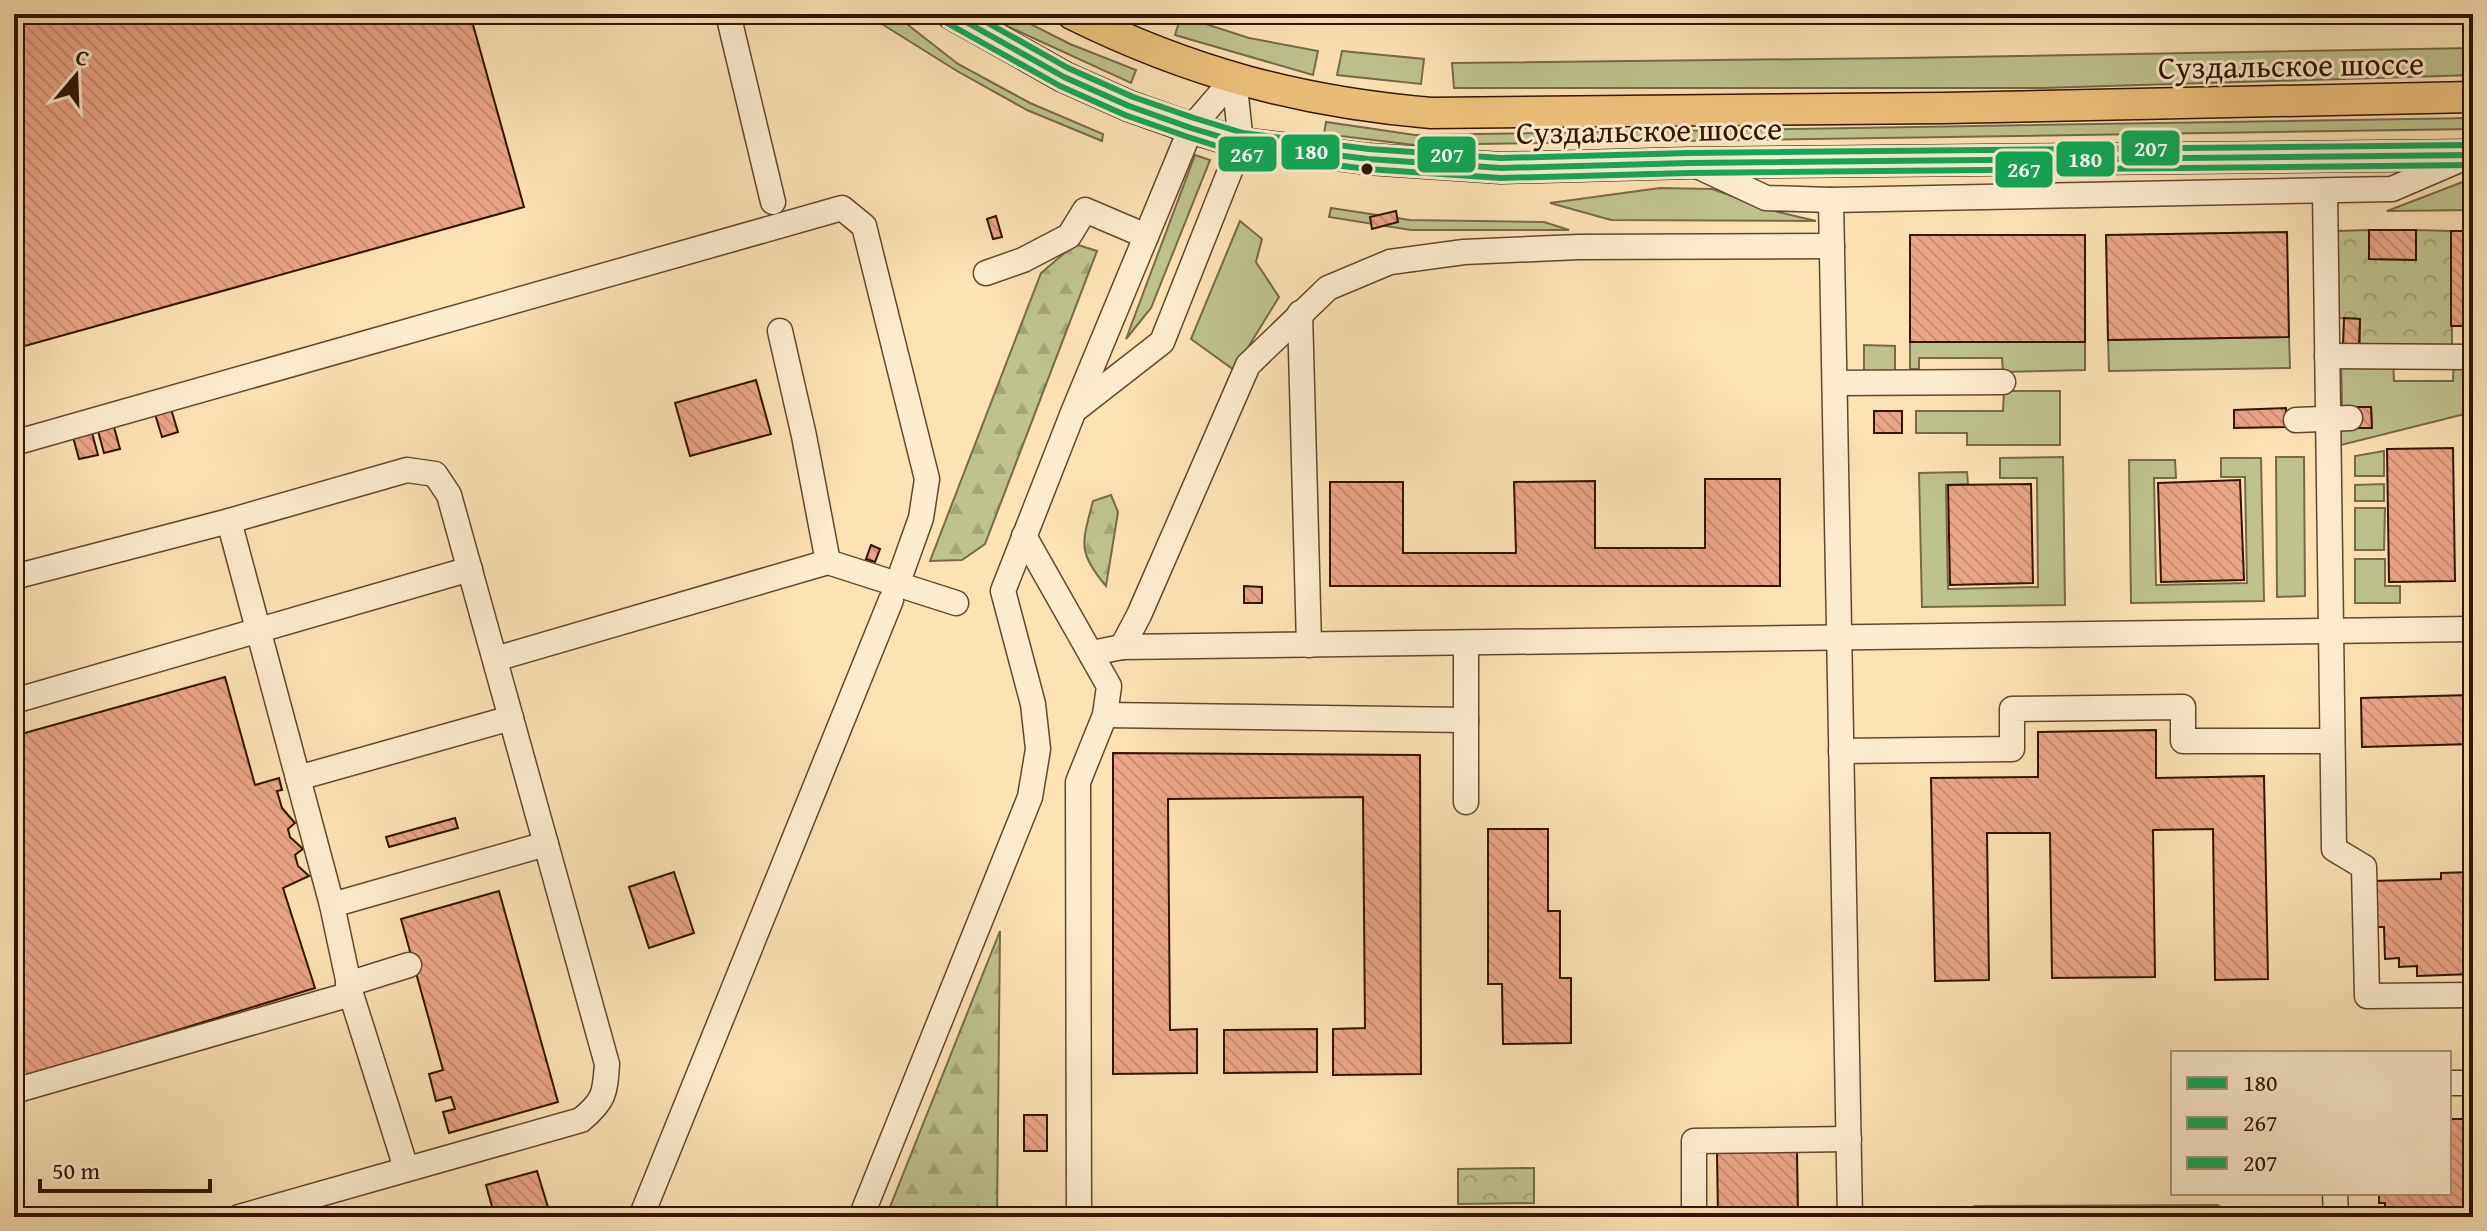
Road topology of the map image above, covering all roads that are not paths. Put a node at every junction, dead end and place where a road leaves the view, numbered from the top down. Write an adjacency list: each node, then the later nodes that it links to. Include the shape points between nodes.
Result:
1 (728, 14): 12 (street)
2 (952, 14): 6 (main road, Суздальское шоссе, via 1064,77)
3 (1072, 14): 4 (main road, Суздальское шоссе, via 1152,51)
4 (1234, 78): 5 (main road, Суздальское шоссе, via 1296,95 1431,113); 6 (street); 7 (street)
5 (2473, 97)
6 (1191, 128): 7 (main road, Суздальское шоссе); 13 (street)
7 (1241, 143): 9 (main road, Суздальское шоссе, via 1501,168); 22 (street, via 1162,342)
8 (2471, 156): 9 (main road, Суздальское шоссе); 10 (street, via 2392,189)
9 (1689, 163): 11 (street, via 1766,198)
10 (2325, 191): 11 (street); 18 (street)
11 (1831, 200): 14 (street)
12 (773, 202)
13 (1146, 236): 15 (street, via 1085,210 1069,236); 22 (street)
14 (1832, 246): 16 (street, via 1464,252 1390,262 1328,288); 21 (street)
15 (986, 273)
16 (1300, 313): 39 (street); 40 (street, via 1248,365)
17 (780, 331): 28 (street)
18 (2327, 356): 19 (street); 23 (street)
19 (2473, 357)
20 (2003, 382): 21 (street)
21 (1835, 383): 37 (street)
22 (1074, 410): 27 (street)
23 (2339, 419): 24 (street); 36 (street)
24 (2296, 420)
25 (14, 443): 30 (street, via 842,208 864,226 927,479 921,518)
26 (229, 521): 29 (street, via 407,470 435,474 449,495); 31 (street); 35 (street)
27 (1024, 536): 41 (street); 64 (street, via 1003,591 1033,704 1038,749 1030,797)
28 (828, 562): 33 (street); 42 (street)
29 (470, 569): 35 (street); 42 (street)
30 (902, 571)
31 (14, 577)
32 (891, 600): 63 (street)
33 (956, 603)
34 (2473, 629): 36 (street)
35 (258, 630): 43 (street); 49 (street)
36 (2331, 631): 37 (street); 47 (street)
37 (1839, 638): 38 (street); 48 (street)
38 (1466, 643): 39 (street); 46 (street)
39 (1309, 645): 40 (street)
40 (1122, 647): 41 (street)
41 (1092, 653): 44 (street, via 1109,686)
42 (495, 659): 45 (street)
43 (14, 701)
44 (1105, 715): 46 (street); 65 (street, via 1078,782)
45 (511, 718): 49 (street); 51 (street)
46 (1466, 720): 50 (street)
47 (2332, 741): 48 (street, via 2183,741 2183,707 2012,709 2012,749); 55 (street, via 2334,849 2364,867 2367,996)
48 (1841, 751): 59 (street)
49 (298, 778): 52 (street)
50 (1466, 802)
51 (546, 844): 52 (street); 60 (street, via 607,1064 600,1105 581,1120)
52 (332, 905): 54 (street)
53 (409, 965): 54 (street)
54 (350, 989): 58 (street); 60 (street)
55 (2473, 995)
56 (2451, 1083): 57 (street)
57 (2473, 1083)
58 (14, 1091)
59 (1849, 1139): 66 (street, via 1694,1141); 67 (street)
60 (406, 1168): 62 (street)
61 (2335, 1195): 68 (street)
62 (239, 1217)
63 (641, 1217)
64 (861, 1217)
65 (1079, 1217)
66 (1694, 1217)
67 (1850, 1217)
68 (2336, 1217)

